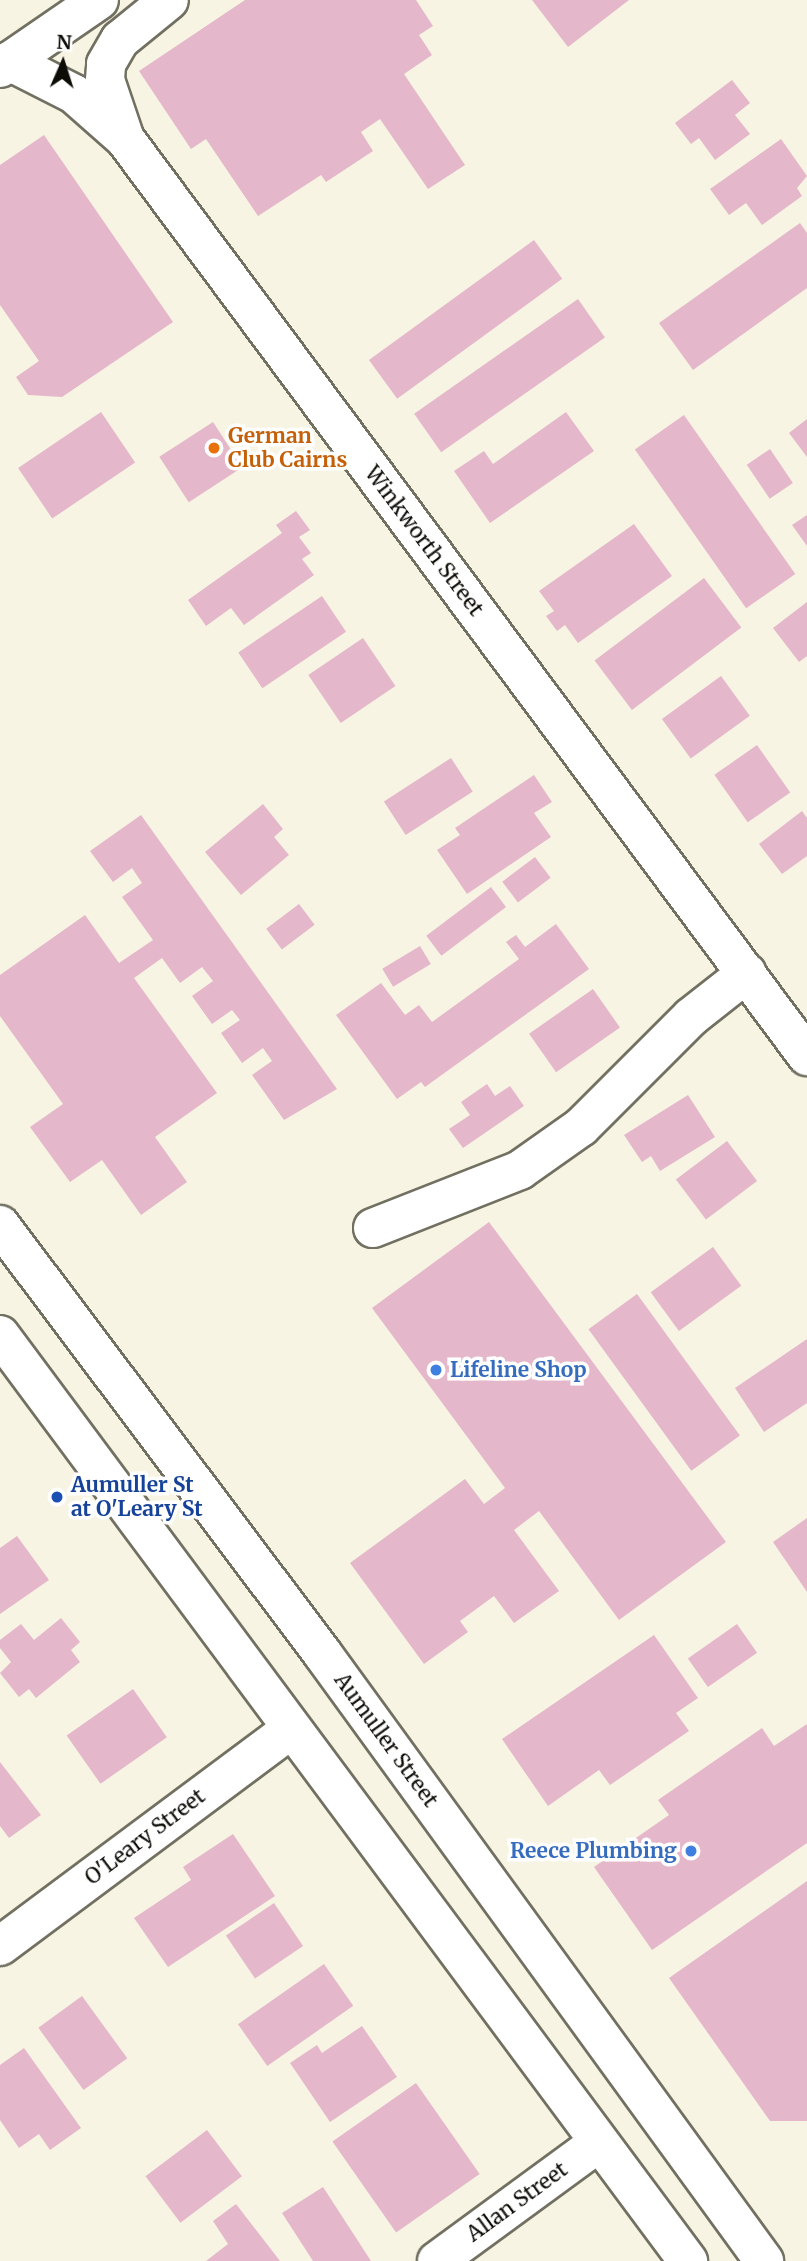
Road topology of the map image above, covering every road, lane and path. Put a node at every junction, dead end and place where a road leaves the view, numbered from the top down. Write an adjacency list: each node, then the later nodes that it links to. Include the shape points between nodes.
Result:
1 (99, 0): 3 (main road)
2 (169, 0): 4 (main road, via 120,40 106,64 105,80)
3 (5, 64): 4 (main road, Winkworth Street, via 74,94)
4 (125, 139): 5 (main road, Winkworth Street)
5 (747, 973): 6 (main road, Winkworth Street); 8 (main road, via 691,1017 581,1127 520,1170)
6 (807, 1056)
7 (0, 1225): 17 (main road, Aumuller Street, via 323,1653)
8 (373, 1228)
9 (0, 1306): 11 (main road)
10 (0, 1335): 11 (main road)
11 (36, 1383): 12 (main road)
12 (291, 1729): 13 (main road, O'Leary Street); 14 (main road)
13 (0, 1946)
14 (598, 2143): 15 (main road, Allan Street); 16 (main road)
15 (437, 2261)
16 (688, 2261)
17 (764, 2261)

